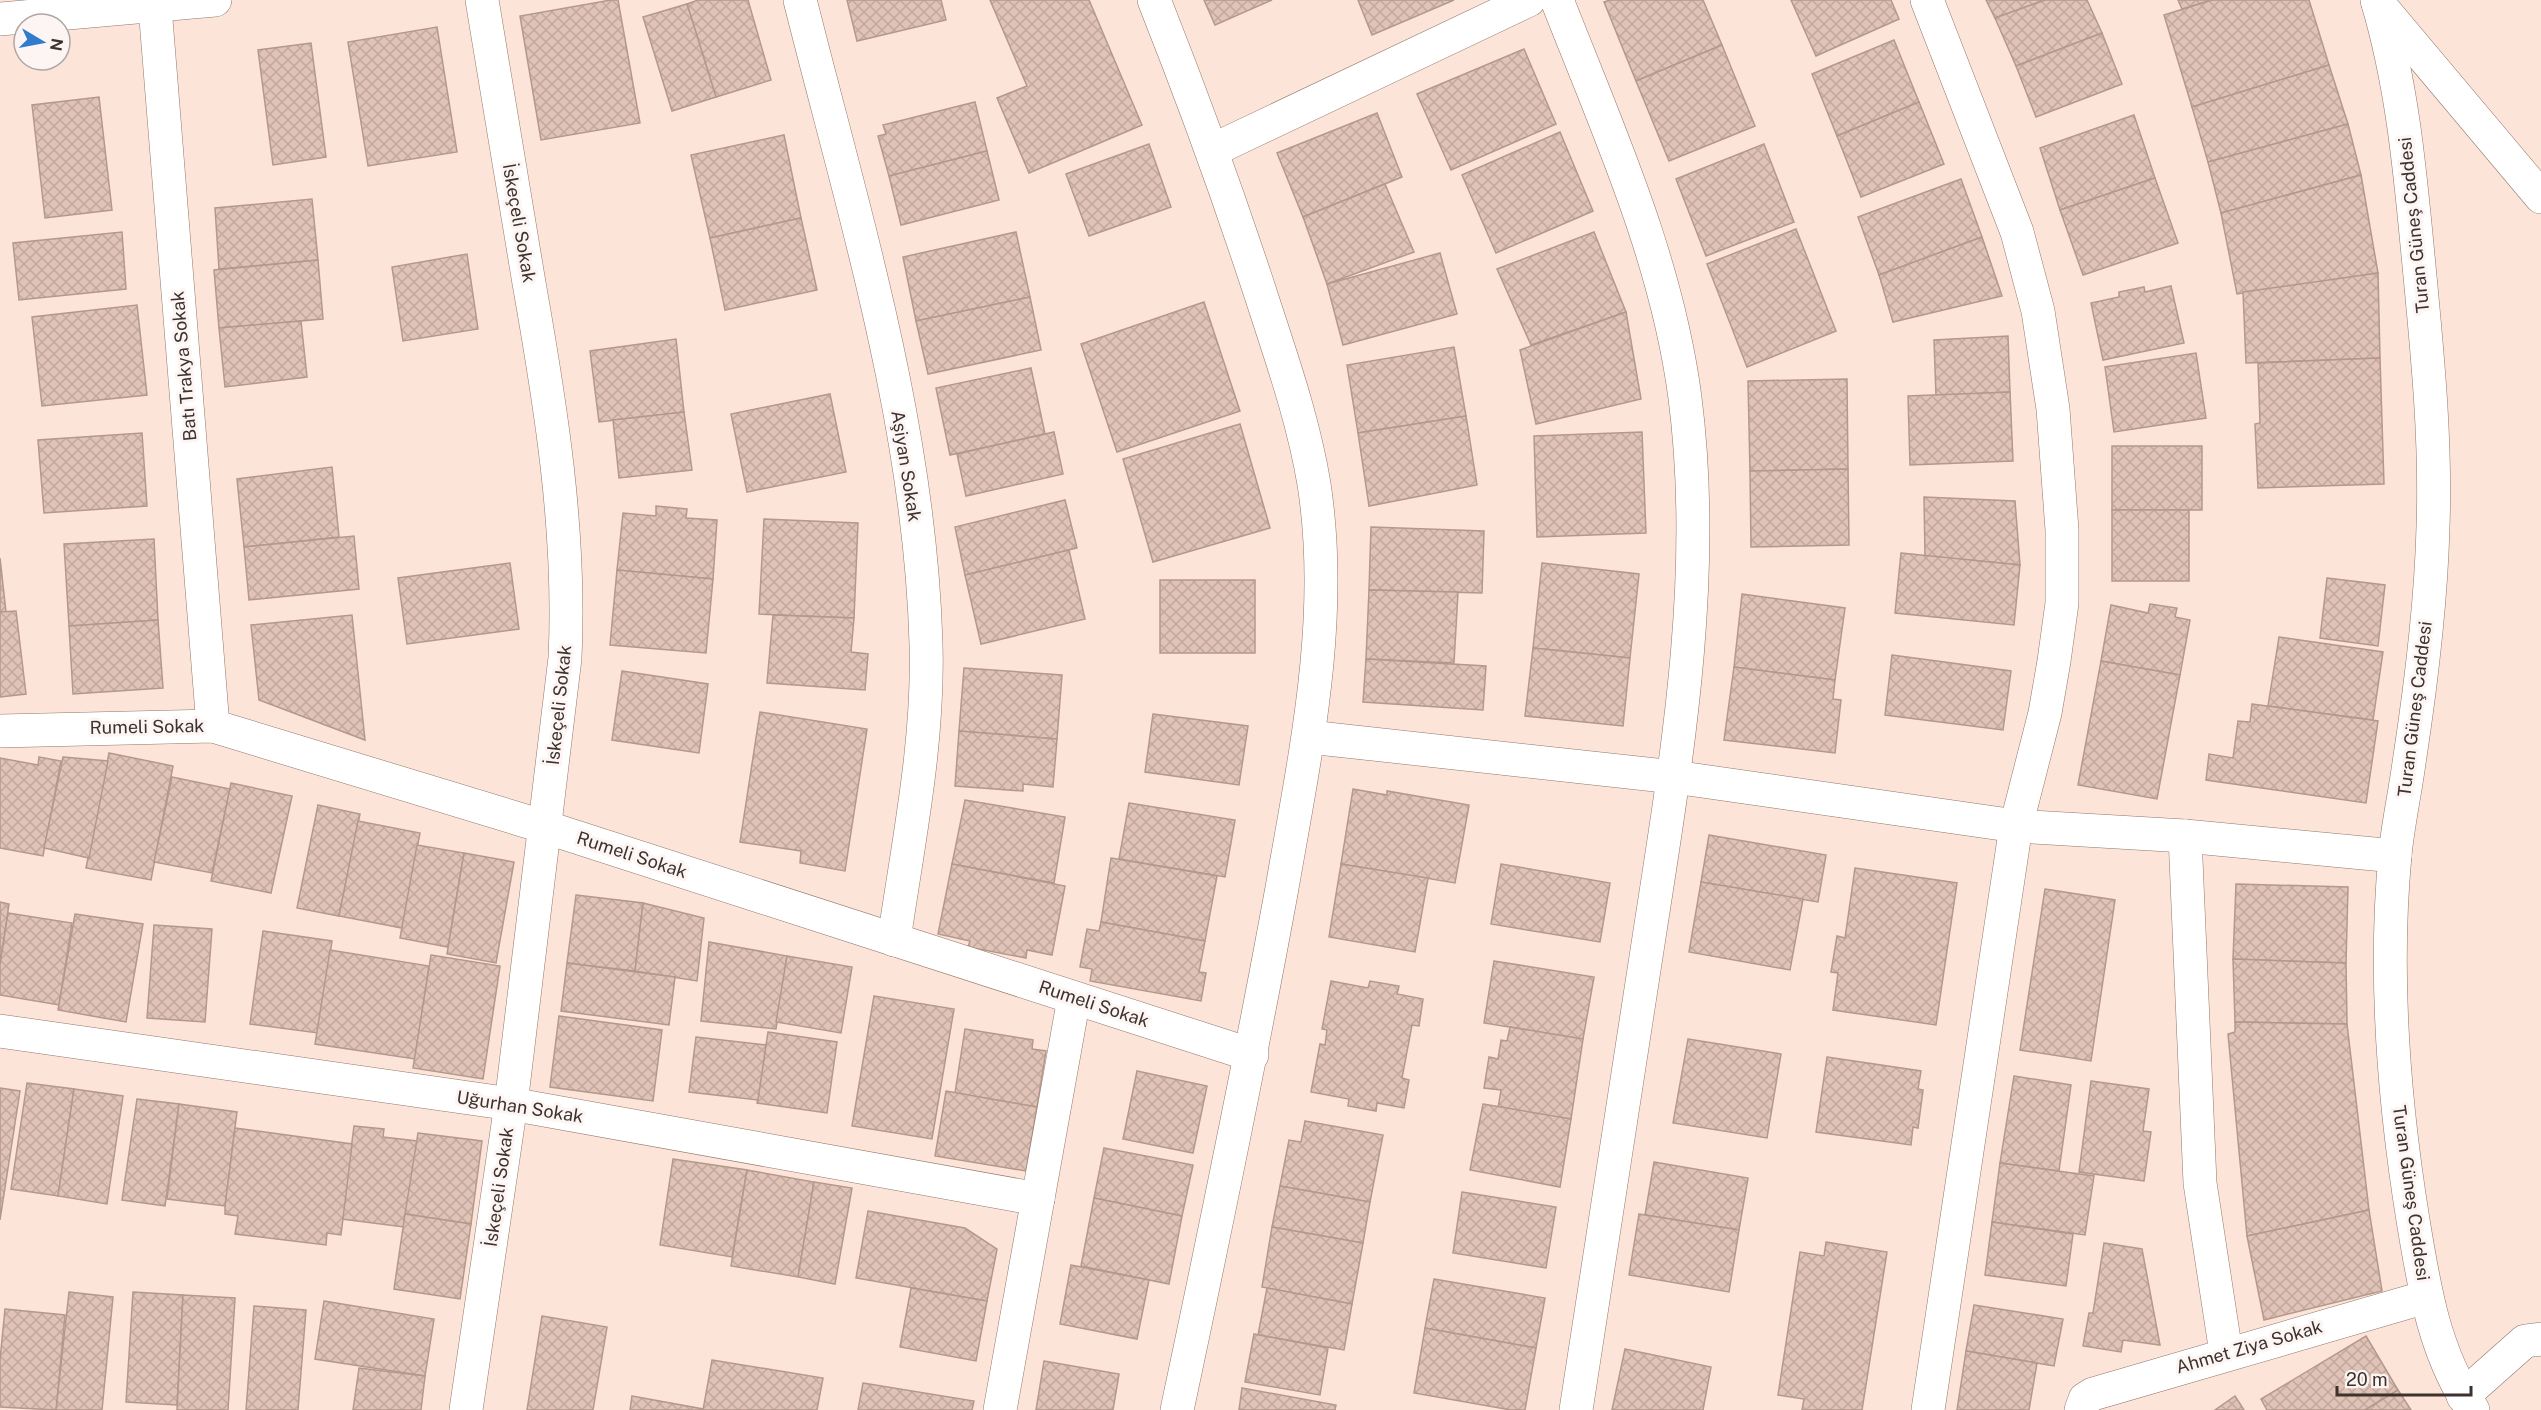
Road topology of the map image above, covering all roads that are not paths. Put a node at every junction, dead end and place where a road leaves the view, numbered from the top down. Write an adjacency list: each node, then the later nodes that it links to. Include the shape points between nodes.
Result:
1 (215, 0): 9 (street)
2 (482, 0): 18 (street, İskeçeli Sokak, via 550,407 564,541 565,658)
3 (800, 0): 21 (street, Aşiyan Sokak, via 887,346 919,551 926,645 924,714)
4 (1154, 0): 11 (street)
5 (1529, 0): 11 (street)
6 (1557, 0): 16 (street, via 1658,270 1685,398 1692,552)
7 (1927, 0): 17 (street, via 2017,232 2038,311 2053,409 2062,530 2062,603 2045,713)
8 (2377, 2): 12 (street); 20 (street, Turan Güneş Caddesi, via 2396,73 2410,171 2432,409 2433,526 2427,624)
9 (155, 7): 10 (street); 13 (street, Batı Trakya Sokak)
10 (0, 19)
11 (1213, 150): 15 (street, via 1300,413 1314,486 1322,570 1319,650)
12 (2541, 197)
13 (213, 726): 14 (street, Rumeli Sokak); 18 (street, Rumeli Sokak)
14 (0, 731)
15 (1309, 737): 16 (street); 24 (street)
16 (1674, 777): 17 (street); 34 (street)
17 (2016, 826): 19 (street); 35 (street)
18 (545, 827): 21 (street, Rumeli Sokak); 25 (street, İskeçeli Sokak)
19 (2185, 836): 20 (street); 29 (street, via 2200,1183)
20 (2395, 856): 27 (street, Turan Güneş Caddesi, via 2394,1060 2404,1161)
21 (894, 940): 22 (street, Rumeli Sokak)
22 (1074, 998): 24 (street, Rumeli Sokak); 26 (street)
23 (0, 1031): 25 (street, Uğurhan Sokak)
24 (1252, 1055): 33 (street)
25 (511, 1104): 26 (street, Uğurhan Sokak); 31 (street, İskeçeli Sokak)
26 (1038, 1199): 32 (street)
27 (2426, 1297): 29 (street, Ahmet Ziya Sokak); 30 (street, Turan Güneş Caddesi, via 2439,1344)
28 (2541, 1339): 30 (street, via 2525,1341)
29 (2226, 1353): 36 (street, Ahmet Ziya Sokak, via 2093,1394 2085,1399)
30 (2468, 1403)
31 (466, 1410)
32 (1000, 1410)
33 (1178, 1410)
34 (1576, 1410)
35 (1928, 1410)
36 (2081, 1410)

